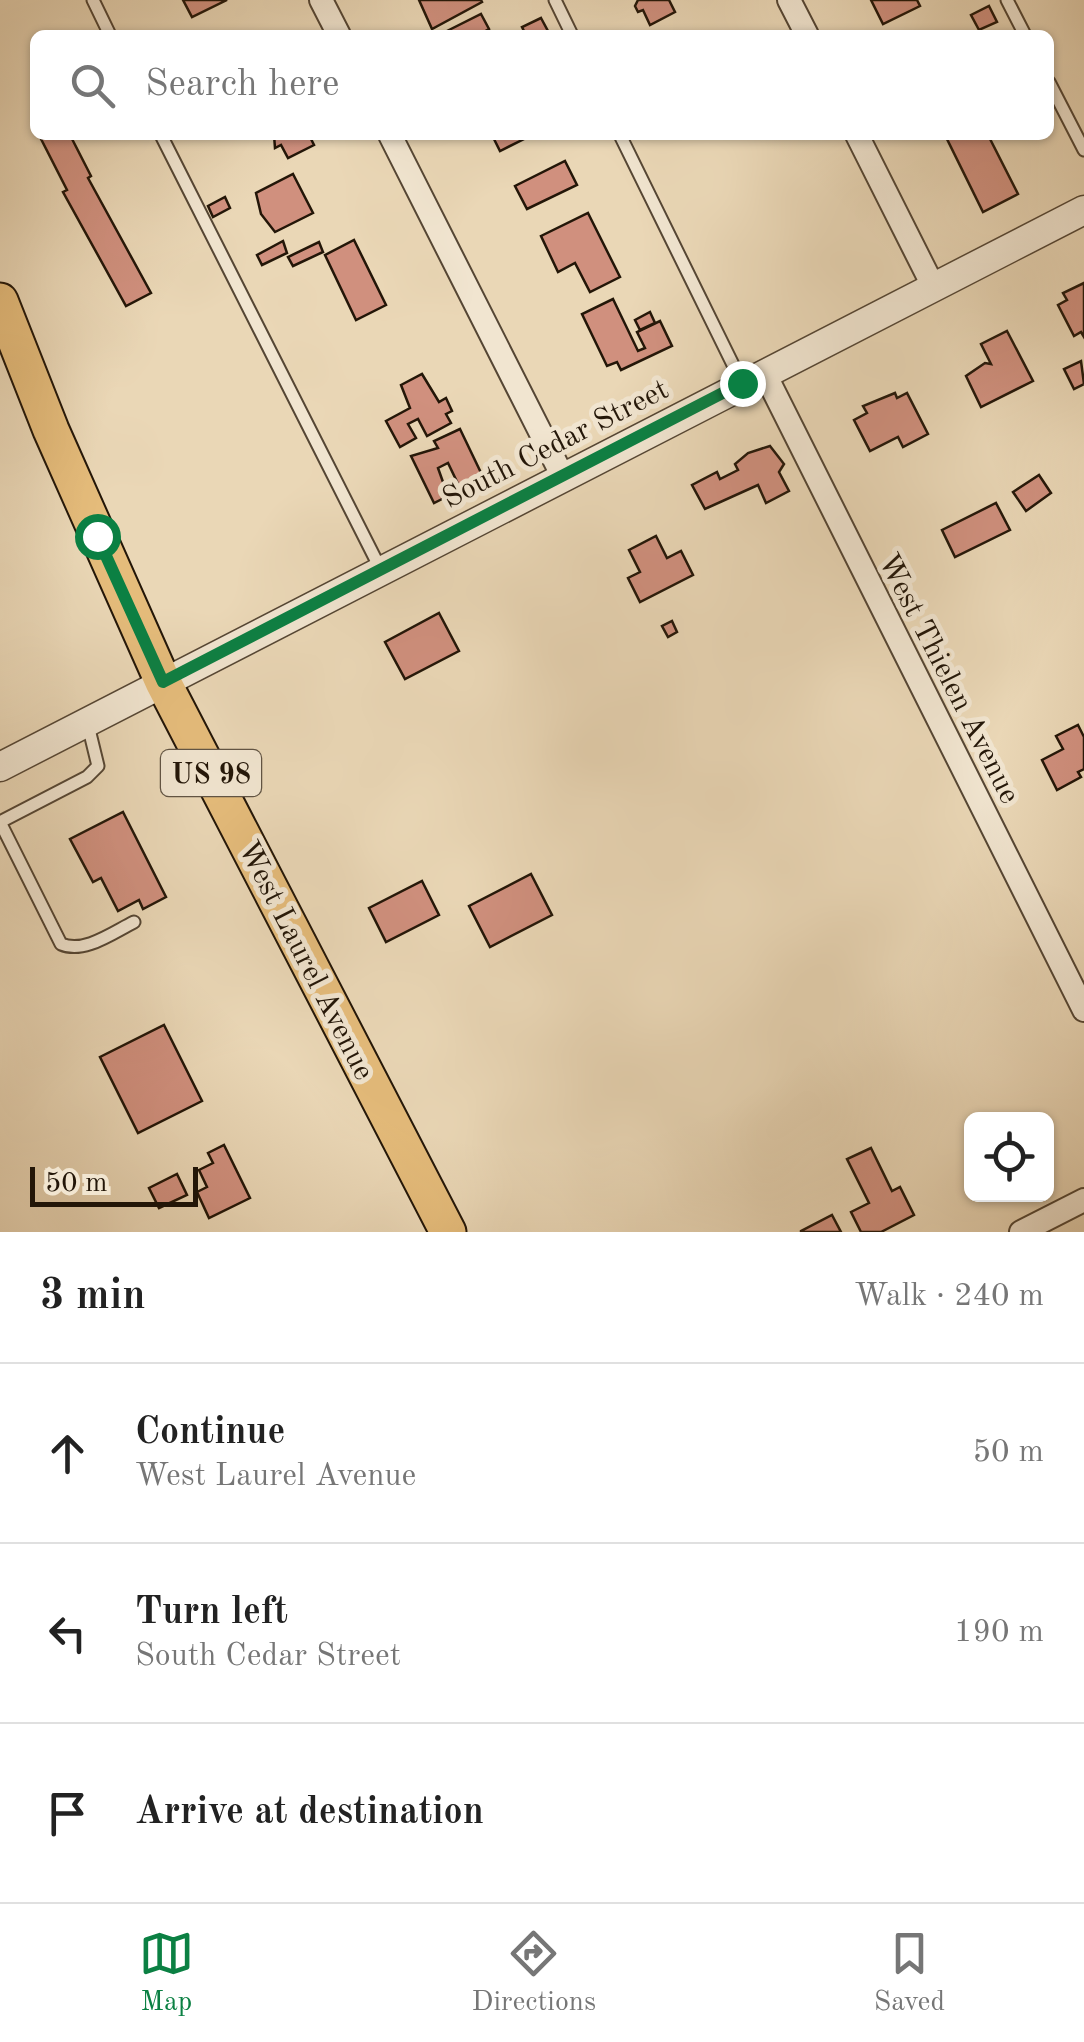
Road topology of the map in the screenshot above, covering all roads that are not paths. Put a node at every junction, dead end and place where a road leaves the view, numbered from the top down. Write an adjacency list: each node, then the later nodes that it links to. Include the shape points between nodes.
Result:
1 (92, 0): 6 (lane)
2 (322, 0): 7 (street)
3 (555, 0): 8 (lane)
4 (789, 0): 9 (street)
5 (1007, 0): 10 (lane)
6 (107, 30)
7 (337, 30)
8 (570, 30)
9 (804, 30)
10 (1022, 30)
11 (1054, 92): 16 (lane)
12 (164, 140): 22 (lane)
13 (393, 140): 21 (street)
14 (623, 140): 20 (lane)
15 (860, 140): 18 (street)
16 (1084, 150)
17 (1084, 210): 18 (street, South Cedar Street)
18 (933, 286): 20 (street, South Cedar Street)
19 (0, 302): 23 (main road, West Laurel Avenue / US 98)
20 (753, 378): 21 (street, South Cedar Street); 28 (street, West Thielen Avenue)
21 (562, 475): 22 (street, South Cedar Street)
22 (380, 568): 23 (street, South Cedar Street)
23 (163, 682): 24 (street, South Cedar Street); 30 (main road, West Laurel Avenue / US 98)
24 (86, 722): 25 (street, South Cedar Street); 26 (lane, via 98,766)
25 (0, 767)
26 (0, 822): 27 (lane, via 61,944 82,947)
27 (134, 922)
28 (1084, 1010)
29 (1084, 1200): 31 (street)
30 (448, 1232)
31 (1021, 1232)

